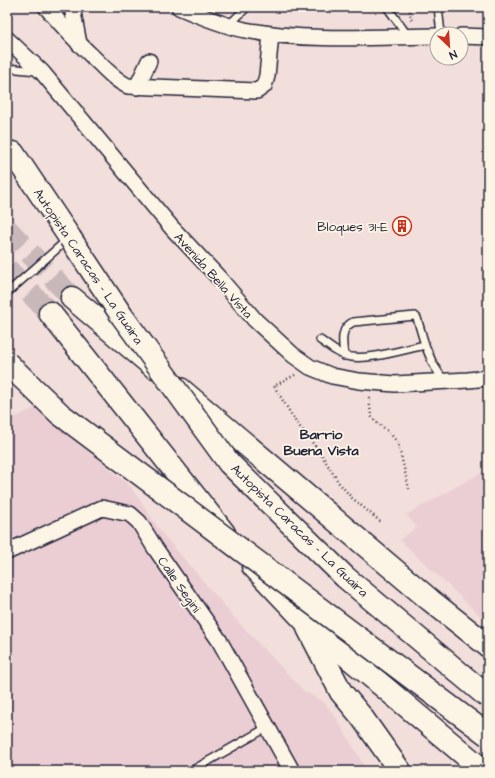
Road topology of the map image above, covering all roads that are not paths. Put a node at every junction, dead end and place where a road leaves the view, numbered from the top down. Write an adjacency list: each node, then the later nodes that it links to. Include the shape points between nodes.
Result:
1 (46, 7): 15 (street)
2 (72, 7): 15 (street)
3 (179, 7): 7 (street)
4 (247, 7): 7 (lane)
5 (387, 7): 10 (lane)
6 (438, 7): 8 (lane)
7 (229, 25): 9 (street)
8 (440, 26)
9 (271, 34): 10 (street, via 320,37); 19 (street, via 268,76 264,86 257,91)
10 (408, 36): 11 (street)
11 (429, 36)
12 (469, 36): 13 (street)
13 (488, 37)
14 (7, 39): 18 (street, Avenida Bella Vista)
15 (80, 45): 19 (street, via 122,83)
16 (149, 61): 19 (street)
17 (7, 68): 18 (lane)
18 (42, 72): 30 (street, Avenida Bella Vista, via 172,228 255,320 293,355 310,367 332,376 359,381 395,384)
19 (137, 87)
20 (13, 154): 21 (highway, Autopista Caracas - La Guaira)
21 (70, 238): 22 (lane); 34 (highway, Autopista Caracas - La Guaira, bridge, via 122,316 229,463 345,577)
22 (7, 293)
23 (72, 298): 33 (highway, Autopista Caracas - La Guaira)
24 (50, 313): 32 (highway, via 222,530)
25 (320, 340): 27 (lane)
26 (425, 345): 27 (lane, via 359,358); 27 (lane, via 415,316 353,322 344,330); 30 (lane)
27 (344, 356)
28 (7, 363): 36 (highway, bridge, via 60,414)
29 (488, 378): 30 (street, Avenida Bella Vista)
30 (444, 381)
31 (7, 552): 35 (street, Calle Segini, via 102,508 130,514 139,522 219,640)
32 (304, 620): 39 (highway, via 341,692); 40 (highway)
33 (488, 646)
34 (488, 697)
35 (268, 727): 37 (lane); 38 (street, Calle Segini)
36 (488, 735)
37 (191, 771)
38 (292, 771)
39 (400, 771)
40 (484, 771)

